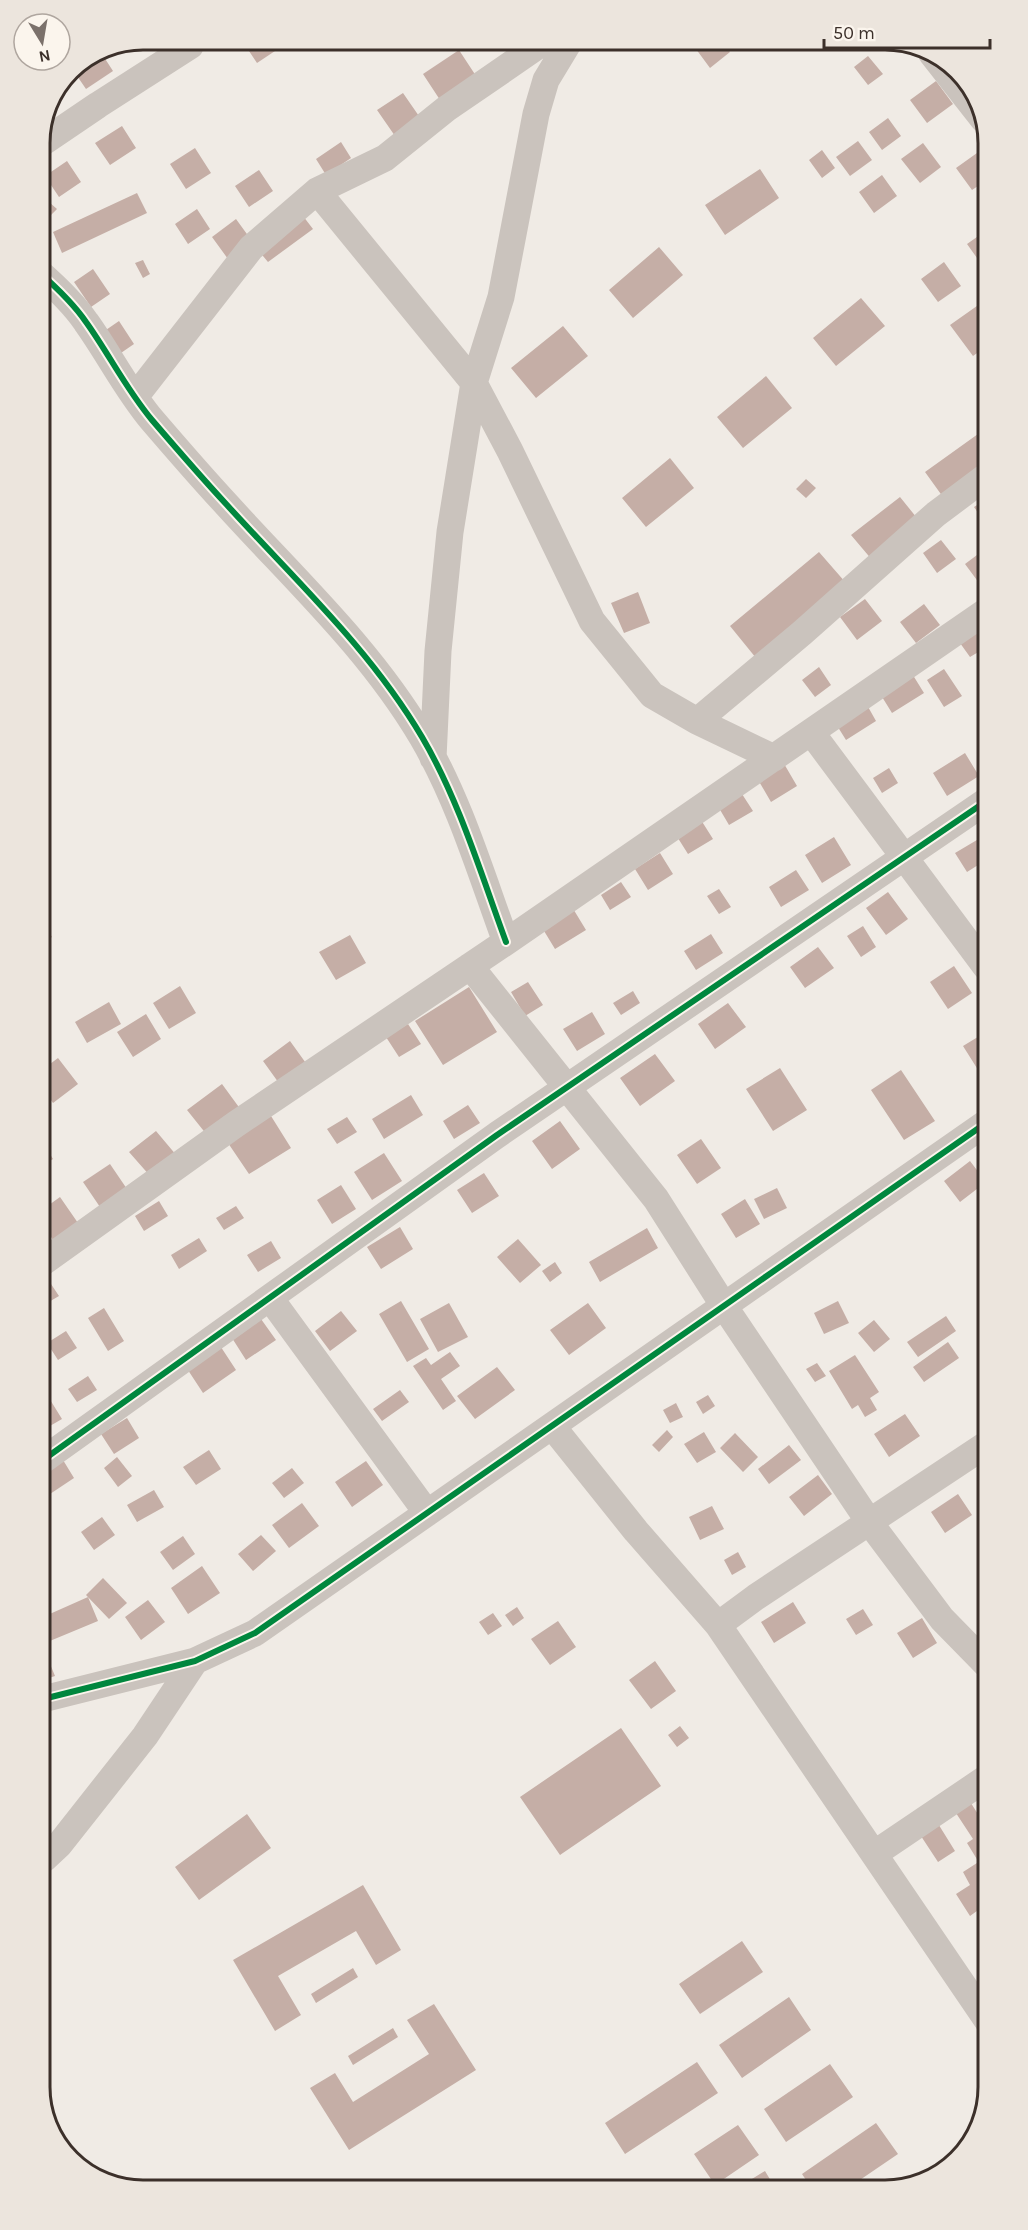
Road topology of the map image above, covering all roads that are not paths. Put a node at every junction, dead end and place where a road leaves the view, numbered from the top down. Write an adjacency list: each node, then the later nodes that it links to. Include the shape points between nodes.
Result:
1 (184, 50): 6 (street)
2 (532, 50): 7 (street, via 446,109 385,158)
3 (563, 50): 9 (street, via 546,80 536,114 501,297)
4 (948, 75): 5 (street)
5 (969, 101)
6 (50, 139)
7 (317, 192): 9 (street); 10 (street, via 251,248)
8 (50, 282): 10 (street, via 86,322)
9 (474, 383): 13 (street, via 591,621 652,695); 15 (street, via 449,544)
10 (135, 397): 15 (street, via 381,674)
11 (979, 482): 13 (street, via 936,514)
12 (979, 616): 14 (street)
13 (698, 721): 16 (street)
14 (811, 732): 16 (street); 18 (street)
15 (433, 758): 19 (street)
16 (774, 758): 19 (street)
17 (979, 806): 18 (street)
18 (905, 857): 20 (street); 22 (street)
19 (506, 942): 21 (street)
20 (979, 957)
21 (470, 966): 22 (street); 24 (street, via 236,1124)
22 (565, 1088): 25 (street); 26 (street, via 656,1199)
23 (979, 1128): 26 (street)
24 (50, 1257)
25 (270, 1298): 29 (street); 30 (street)
26 (724, 1306): 27 (street); 31 (street)
27 (552, 1426): 30 (street); 32 (street, via 636,1531)
28 (979, 1449): 31 (street)
29 (50, 1455)
30 (427, 1513): 34 (street, via 255,1633)
31 (870, 1523): 32 (street); 33 (street, via 942,1619)
32 (718, 1624): 38 (street)
33 (979, 1657)
34 (195, 1661): 35 (street); 37 (street, via 145,1736)
35 (50, 1697)
36 (979, 1782): 38 (street)
37 (50, 1853)
38 (874, 1854): 39 (street)
39 (979, 2008)

